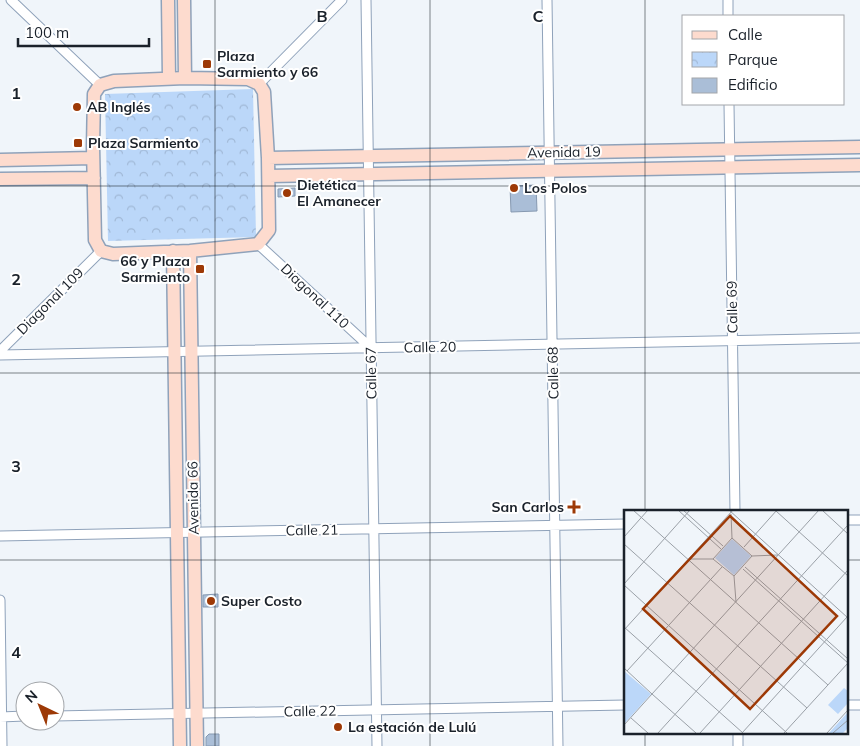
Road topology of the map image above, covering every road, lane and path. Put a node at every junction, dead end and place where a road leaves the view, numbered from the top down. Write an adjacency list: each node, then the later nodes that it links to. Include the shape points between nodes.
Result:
1 (11, 0): 12 (street)
2 (168, 0): 9 (main road)
3 (184, 0): 10 (main road)
4 (342, 0): 11 (street)
5 (366, 0): 17 (street, Calle 67)
6 (547, 0): 16 (street, Calle 68)
7 (728, 0): 8 (street)
8 (728, 15)
9 (169, 78): 10 (main road); 12 (main road, via 114,80)
10 (185, 78): 11 (main road, via 248,79)
11 (259, 84): 19 (main road, via 264,92)
12 (100, 85): 18 (main road, via 94,94)
13 (729, 105): 15 (street, Calle 69)
14 (860, 147): 15 (main road, Avenida 19)
15 (730, 149): 16 (main road, Avenida 19); 22 (street, Calle 69)
16 (550, 152): 17 (main road, Avenida 19); 23 (street, Calle 68)
17 (368, 156): 19 (main road, Avenida 19); 24 (street, Calle 67)
18 (93, 158): 20 (main road); 26 (main road)
19 (268, 158): 25 (main road)
20 (0, 160)
21 (860, 165): 22 (main road, Avenida 19)
22 (730, 168): 23 (main road, Avenida 19); 33 (street, Calle 69)
23 (550, 171): 24 (main road, Avenida 19); 34 (street, Calle 68)
24 (368, 174): 25 (main road, Avenida 19); 35 (street, Calle 67)
25 (269, 176): 28 (main road, via 268,230)
26 (94, 178): 27 (main road); 29 (main road, via 95,240)
27 (0, 179)
28 (258, 244): 31 (main road); 35 (street, Diagonal 110)
29 (101, 251): 30 (main road, via 113,254); 38 (street, Diagonal 109)
30 (173, 251): 31 (main road); 36 (main road, Avenida 66)
31 (190, 251): 37 (main road, Avenida 66)
32 (860, 338): 33 (street, Calle 20)
33 (733, 341): 34 (street, Calle 20); 39 (street, Calle 69)
34 (552, 344): 35 (street, Calle 20); 41 (street, Calle 68)
35 (371, 348): 37 (street, Calle 20); 42 (street, Calle 67)
36 (174, 351): 37 (street, Calle 20); 38 (street, Calle 20); 43 (main road, Avenida 66)
37 (191, 351): 44 (main road, Avenida 66)
38 (0, 353)
39 (735, 510)
40 (624, 524): 41 (street, Calle 21)
41 (555, 525): 42 (street, Calle 21); 48 (street, Calle 68)
42 (374, 529): 44 (street, Calle 21); 49 (street, Calle 67)
43 (177, 532): 44 (street, Calle 21); 45 (street, Calle 21); 51 (main road, Avenida 66)
44 (194, 532): 50 (main road, Avenida 66)
45 (0, 536)
46 (0, 600): 54 (street)
47 (624, 705): 48 (street, Calle 22)
48 (557, 706): 49 (street, Calle 22); 59 (street, Calle 68)
49 (376, 710): 50 (street, Calle 22); 58 (street, Calle 67)
50 (196, 713): 51 (street, Calle 22); 57 (main road, Avenida 66)
51 (179, 714): 53 (street, Calle 22); 56 (main road, Avenida 66)
52 (15, 716): 54 (street)
53 (65, 716)
54 (1, 717): 55 (street)
55 (2, 746)
56 (180, 746)
57 (197, 746)
58 (377, 746)
59 (558, 746)

